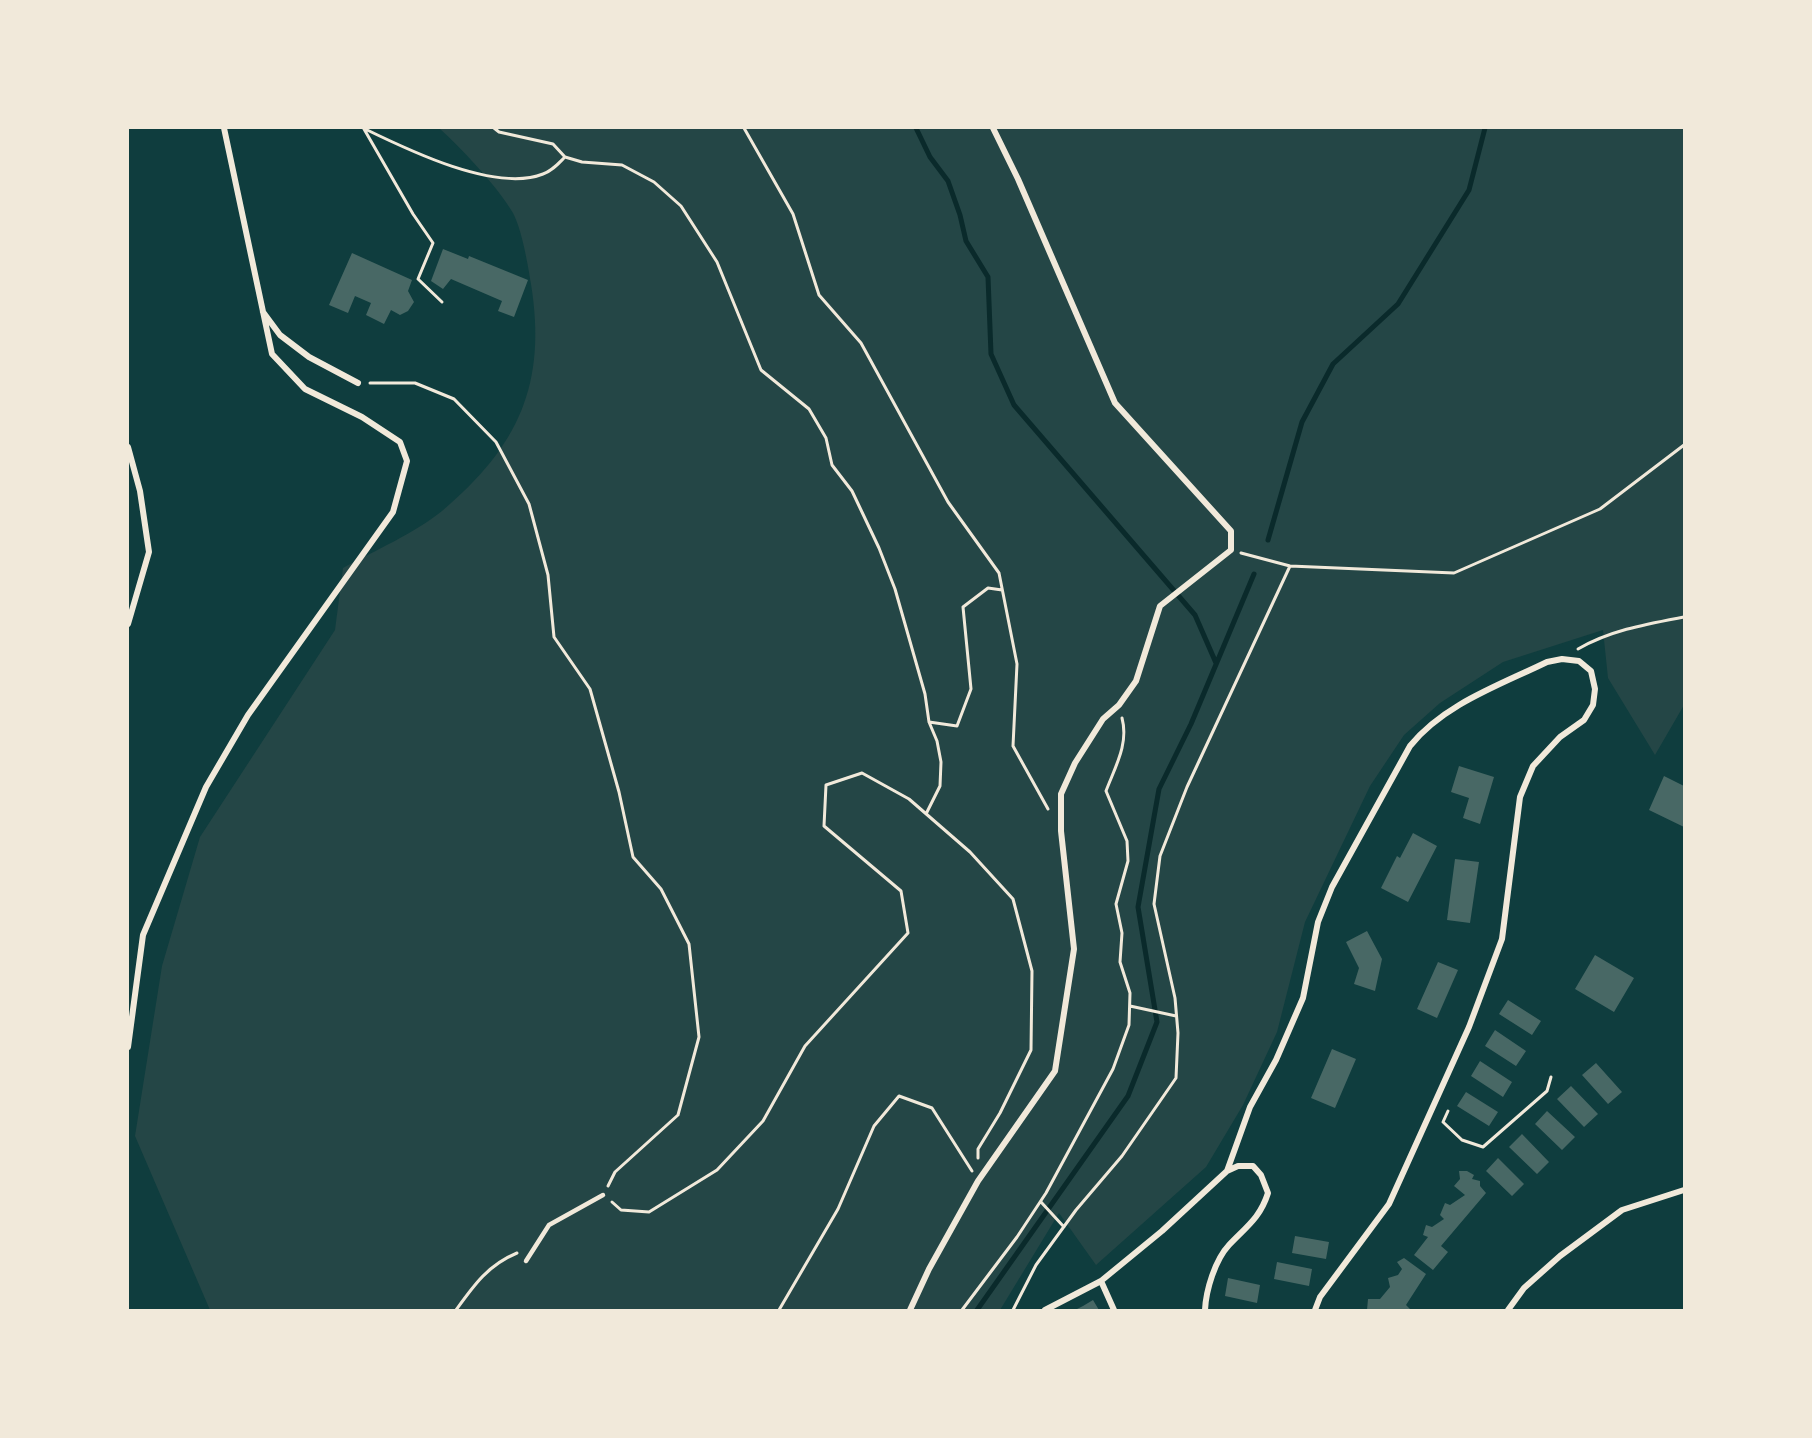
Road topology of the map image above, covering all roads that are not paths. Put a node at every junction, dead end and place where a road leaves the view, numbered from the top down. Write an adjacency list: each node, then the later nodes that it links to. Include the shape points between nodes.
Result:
1 (224, 128): 3 (street)
2 (993, 128): 13 (street, via 1115,403 1231,531 1231,550 1160,606 1136,681 1103,719 1074,763 1061,794 1061,831 1074,949 1055,1071 978,1180)
3 (261, 309): 4 (street, via 280,336 309,357); 7 (street, via 272,354 305,389 362,417 400,442 407,461 393,512 248,715 206,788 143,935)
4 (358, 383)
5 (128, 447): 6 (street, via 140,491 149,552)
6 (128, 624)
7 (128, 1047)
8 (1227, 1171): 12 (street); 16 (street, via 1252,1166 1269,1193 1263,1210 1227,1247 1214,1272); 17 (street, via 1250,1107 1303,998 1318,922 1332,887 1398,764 1424,730 1445,713 1547,662 1579,661 1591,671 1593,705 1584,720 1560,737 1533,766 1520,797 1502,939 1469,1027 1389,1204 1320,1297)
9 (1684, 1190): 18 (street, via 1622,1210 1560,1256 1524,1288)
10 (603, 1195): 11 (lane, via 549,1225)
11 (526, 1261)
12 (1101, 1281): 14 (street); 15 (street)
13 (910, 1311)
14 (1046, 1311)
15 (1113, 1311)
16 (1204, 1311)
17 (1315, 1311)
18 (1508, 1311)

